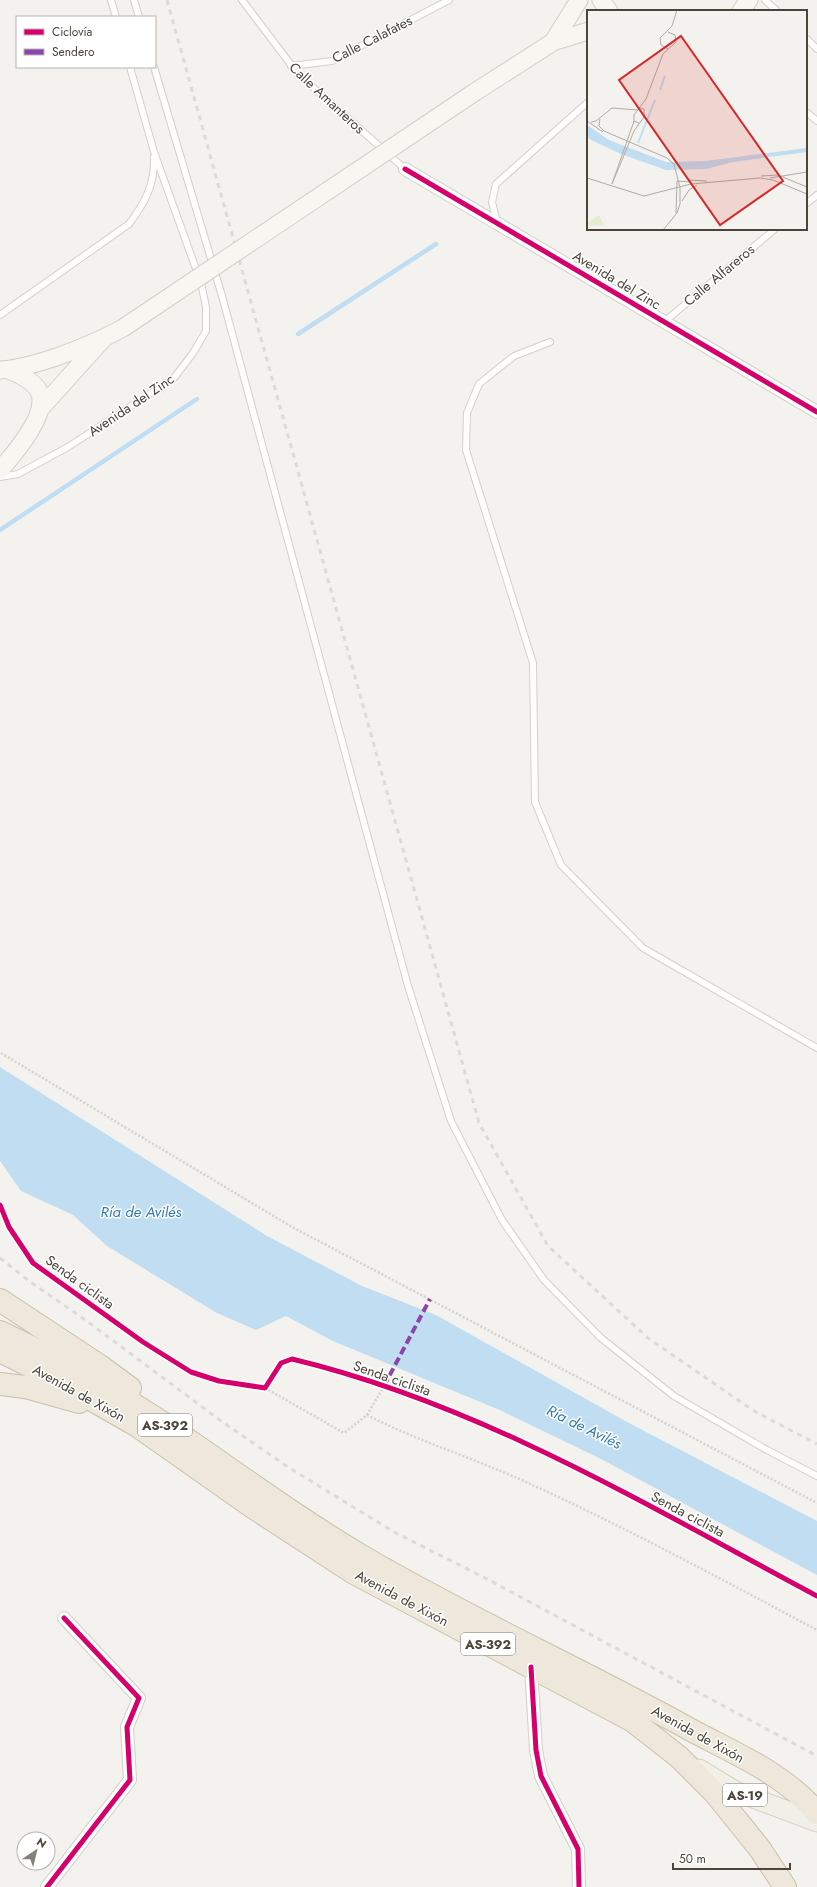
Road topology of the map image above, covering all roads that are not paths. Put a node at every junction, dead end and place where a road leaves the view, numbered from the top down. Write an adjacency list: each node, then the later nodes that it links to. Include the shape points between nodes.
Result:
1 (111, 0): 12 (lane)
2 (134, 0): 13 (lane)
3 (242, 0): 18 (lane, Calle Amanteros)
4 (449, 0): 18 (lane, Calle Calafates, via 332,61)
5 (579, 0): 16 (main road)
6 (601, 0): 9 (main road)
7 (749, 0): 10 (main road)
8 (765, 0): 11 (lane)
9 (608, 10)
10 (742, 10)
11 (776, 10)
12 (116, 16)
13 (139, 16)
14 (587, 31): 16 (main road)
15 (807, 39): 17 (lane)
16 (553, 42): 32 (main road, bridge, via 123,328)
17 (817, 49)
18 (291, 66): 25 (lane, Calle Amanteros)
19 (130, 68): 24 (lane, Avenida del Zinc)
20 (154, 68): 48 (lane, via 222,296 408,986 451,1121 502,1220 544,1280 601,1338 674,1396)
21 (587, 103): 28 (lane, via 496,184 492,202)
22 (807, 113): 23 (lane)
23 (817, 121)
24 (154, 152): 30 (lane, Avenida del Zinc, via 155,169 150,190 129,224); 38 (lane, Avenida del Zinc, via 200,283 206,307 206,331 174,378 68,447 18,474)
25 (405, 169): 28 (street, Avenida del Zinc)
26 (817, 195): 27 (lane)
27 (807, 203)
28 (497, 224): 31 (street, Avenida del Zinc)
29 (774, 230): 31 (lane, Calle Alfareros)
30 (0, 315)
31 (664, 322): 36 (street, Avenida del Zinc)
32 (104, 338): 34 (main road, via 33,364); 35 (main road)
33 (550, 342): 39 (lane, via 514,356 480,384 467,413 466,450 533,662 535,802 561,865 643,948)
34 (5, 370): 35 (main road, via 23,376 38,389)
35 (42, 408): 37 (main road, via 30,432)
36 (817, 412)
37 (0, 470)
38 (0, 477)
39 (817, 1048)
40 (0, 1300): 47 (highway, via 136,1393)
41 (0, 1326): 43 (highway)
42 (0, 1332): 43 (highway, Avenida de Xixón / AS-392)
43 (22, 1343): 47 (highway, Avenida de Xixón / AS-392, via 65,1364)
44 (0, 1351): 46 (highway, Avenida de Xixón / AS-392)
45 (0, 1384): 46 (highway, via 25,1387)
46 (116, 1412): 50 (highway, Avenida de Xixón / AS-392, via 322,1553)
47 (160, 1422): 52 (highway, Avenida de Xixón / AS-392, via 283,1506 364,1557)
48 (817, 1476)
49 (64, 1618): 56 (street, via 139,1698 128,1728 130,1780)
50 (531, 1667): 51 (highway, Avenida de Xixón / AS-392, via 633,1721); 57 (street, via 536,1750 541,1776 578,1849)
51 (679, 1757): 55 (main road, Avenida de Xixón / AS-19, via 737,1792); 58 (highway, AS-392, via 705,1781 735,1816)
52 (776, 1777): 53 (main road, Avenida de Xixón / AS-19); 54 (highway, AS-392, via 800,1795)
53 (817, 1796)
54 (817, 1813)
55 (817, 1822)
56 (48, 1887)
57 (579, 1887)
58 (785, 1887)

